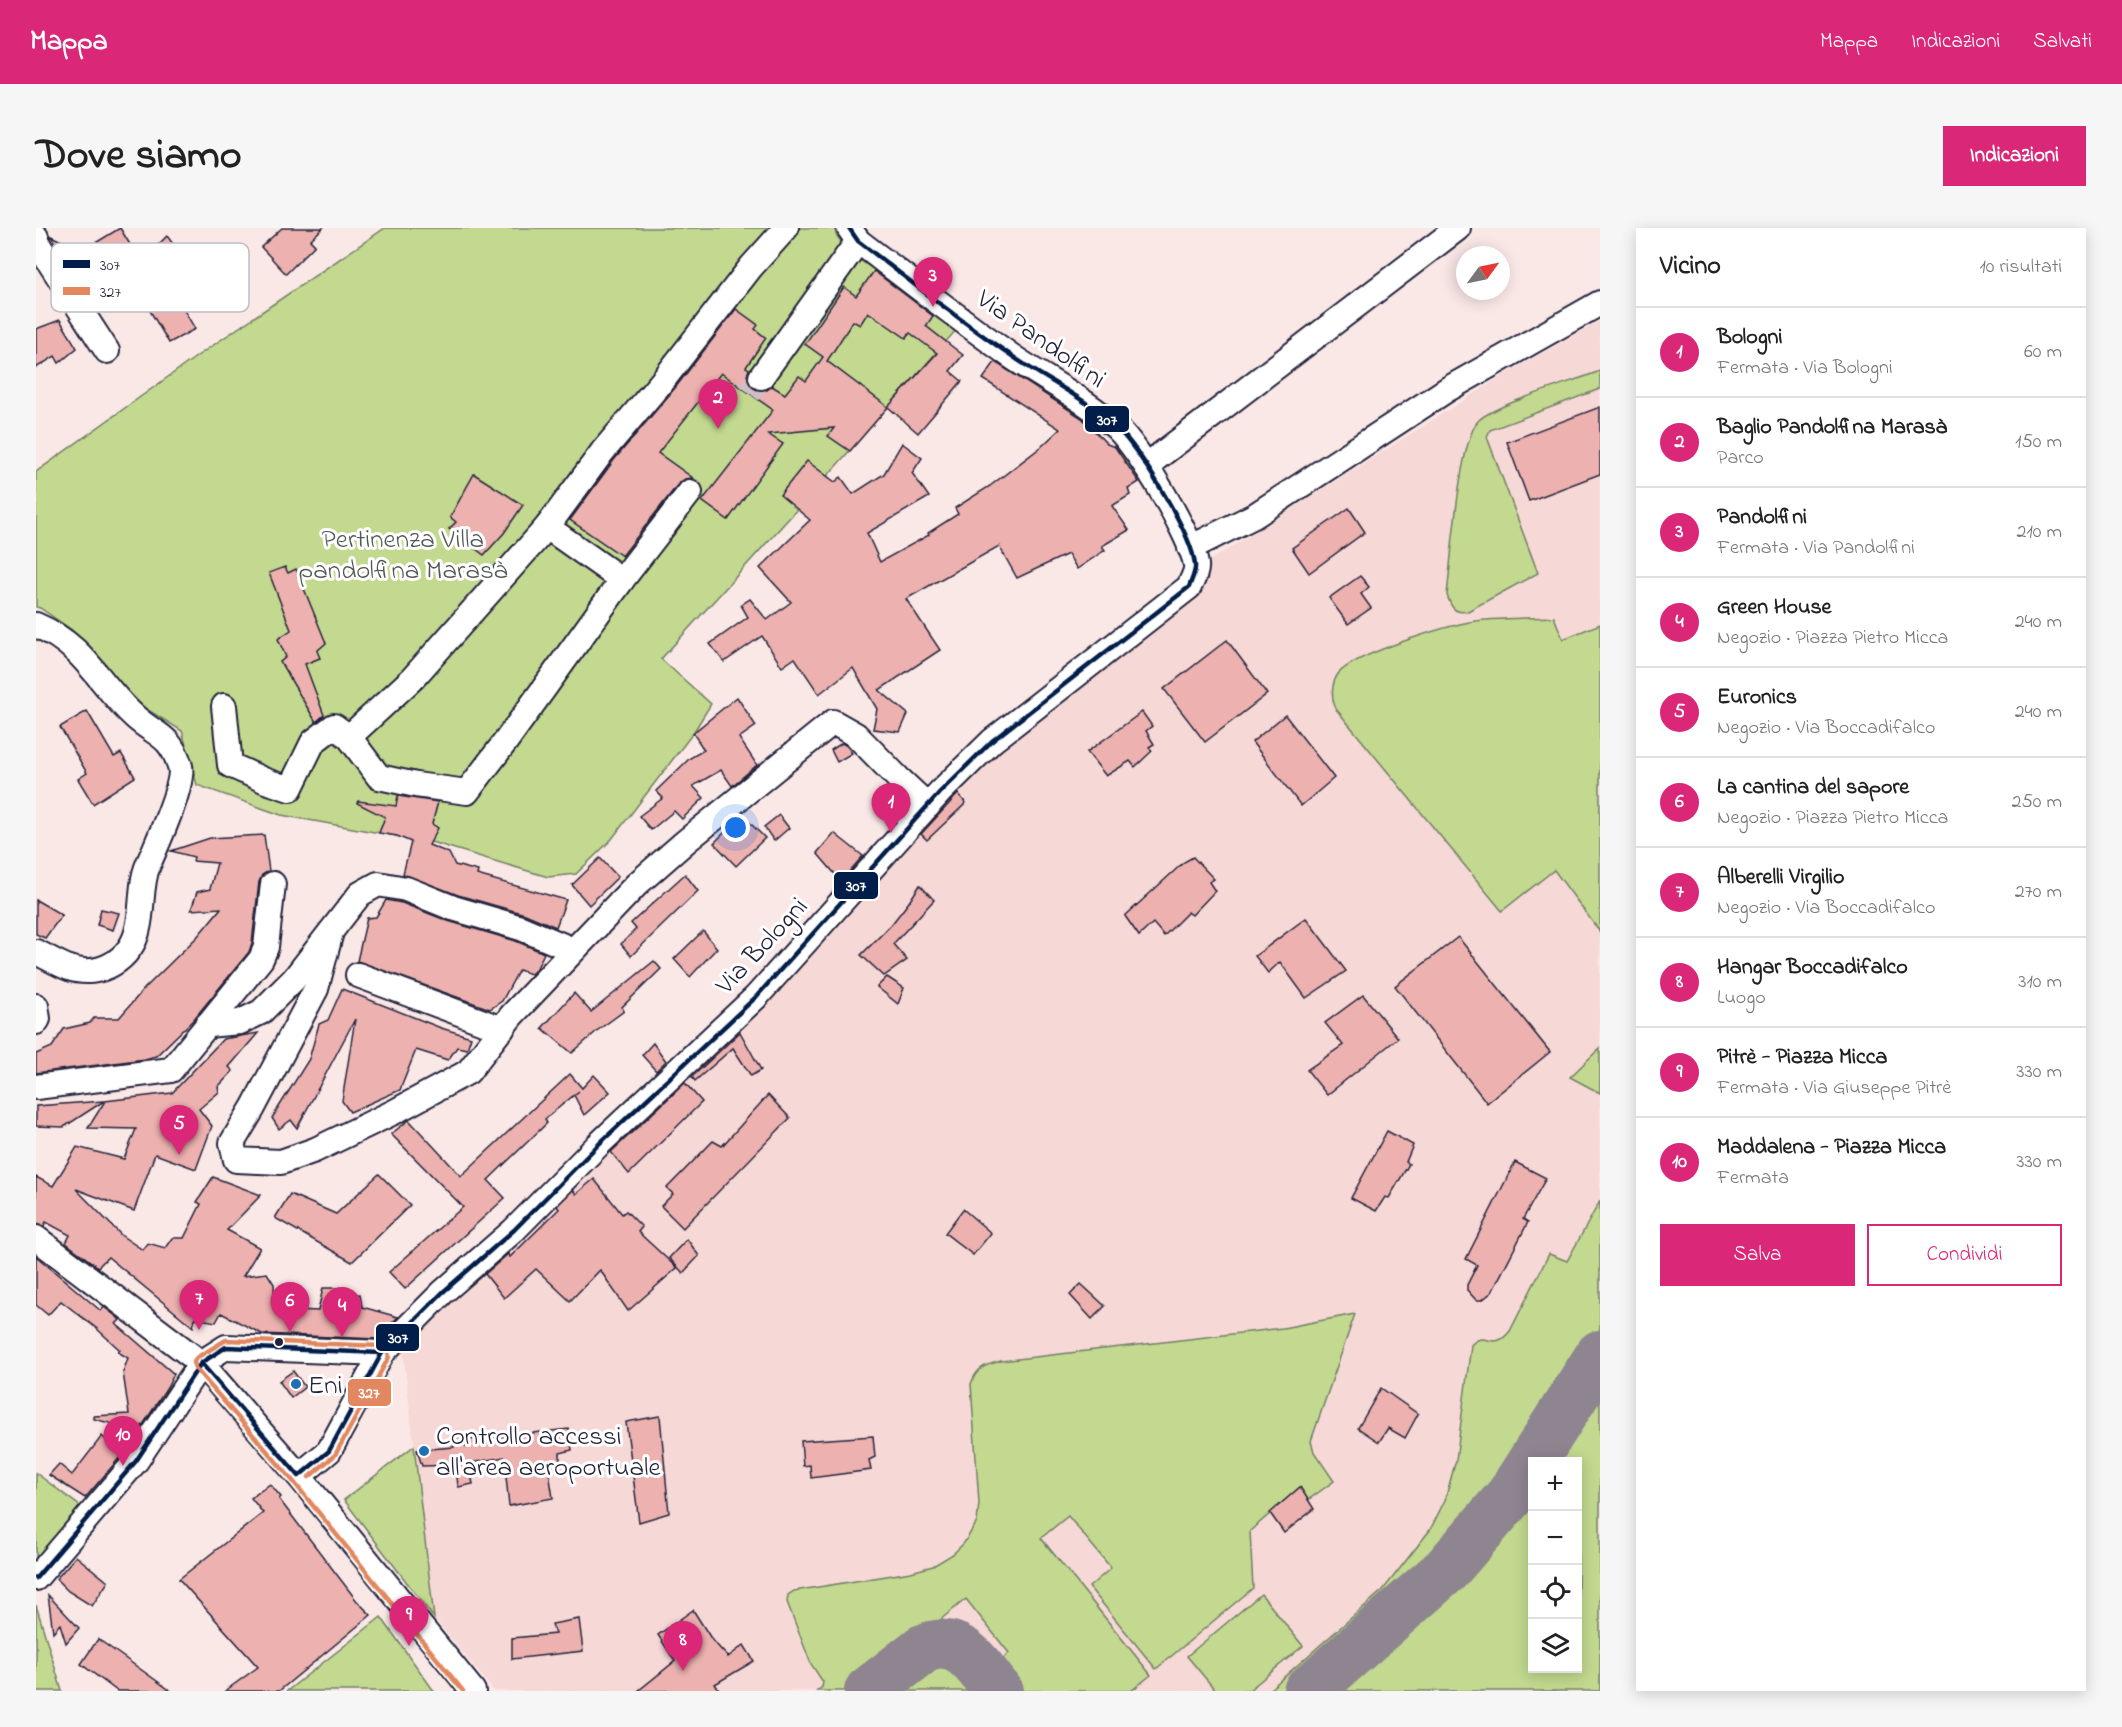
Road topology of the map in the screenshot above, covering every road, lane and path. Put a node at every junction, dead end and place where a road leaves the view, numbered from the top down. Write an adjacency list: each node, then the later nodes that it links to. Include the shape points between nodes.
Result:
1 (786, 228): 12 (street, via 603,451)
2 (1458, 228): 10 (street)
3 (854, 234): 9 (street); 10 (street, Via Pandolfini, via 977,331 1118,429)
4 (36, 237): 5 (street)
5 (51, 265)
6 (1600, 303): 13 (street, via 1448,389 1254,516)
7 (82, 312): 8 (street)
8 (107, 351)
9 (761, 377)
10 (1146, 466): 13 (street, Via Pandolfini)
11 (690, 492): 14 (street)
12 (547, 527): 14 (street); 18 (street, via 413,678)
13 (1190, 548): 15 (street, Via Pandolfini, via 1196,567)
14 (622, 580): 18 (street, via 466,792 379,777)
15 (1189, 586): 19 (street, Via Bologni, via 992,741)
16 (36, 625): 23 (street, via 70,645 92,666 136,718 168,741 181,768 174,799 146,870 139,927 126,955 96,970 85,970 70,968)
17 (224, 706): 18 (street, via 230,765 290,789 313,742 334,726)
18 (349, 737)
19 (928, 806): 22 (street, via 856,735 833,722 637,884); 31 (street, Via Bologni, via 756,997)
20 (273, 884): 27 (street, via 266,948 261,959)
21 (331, 932): 22 (street, via 360,894 378,884 406,889); 27 (street, via 294,979 261,1012 240,1022); 28 (street, via 316,989 232,1143 236,1160 281,1162 394,1112 468,1072)
22 (573, 950): 28 (street)
23 (36, 952)
24 (358, 975): 28 (street)
25 (36, 1006): 26 (street)
26 (36, 1022)
27 (207, 1025): 29 (street, via 171,1070)
28 (502, 1029)
29 (36, 1088)
30 (36, 1238): 32 (street)
31 (382, 1353): 32 (street, via 226,1347); 33 (street, Via Bologni, via 329,1451)
32 (201, 1363): 33 (street); 34 (street, via 136,1461)
33 (298, 1476): 35 (street)
34 (36, 1578)
35 (473, 1691)

